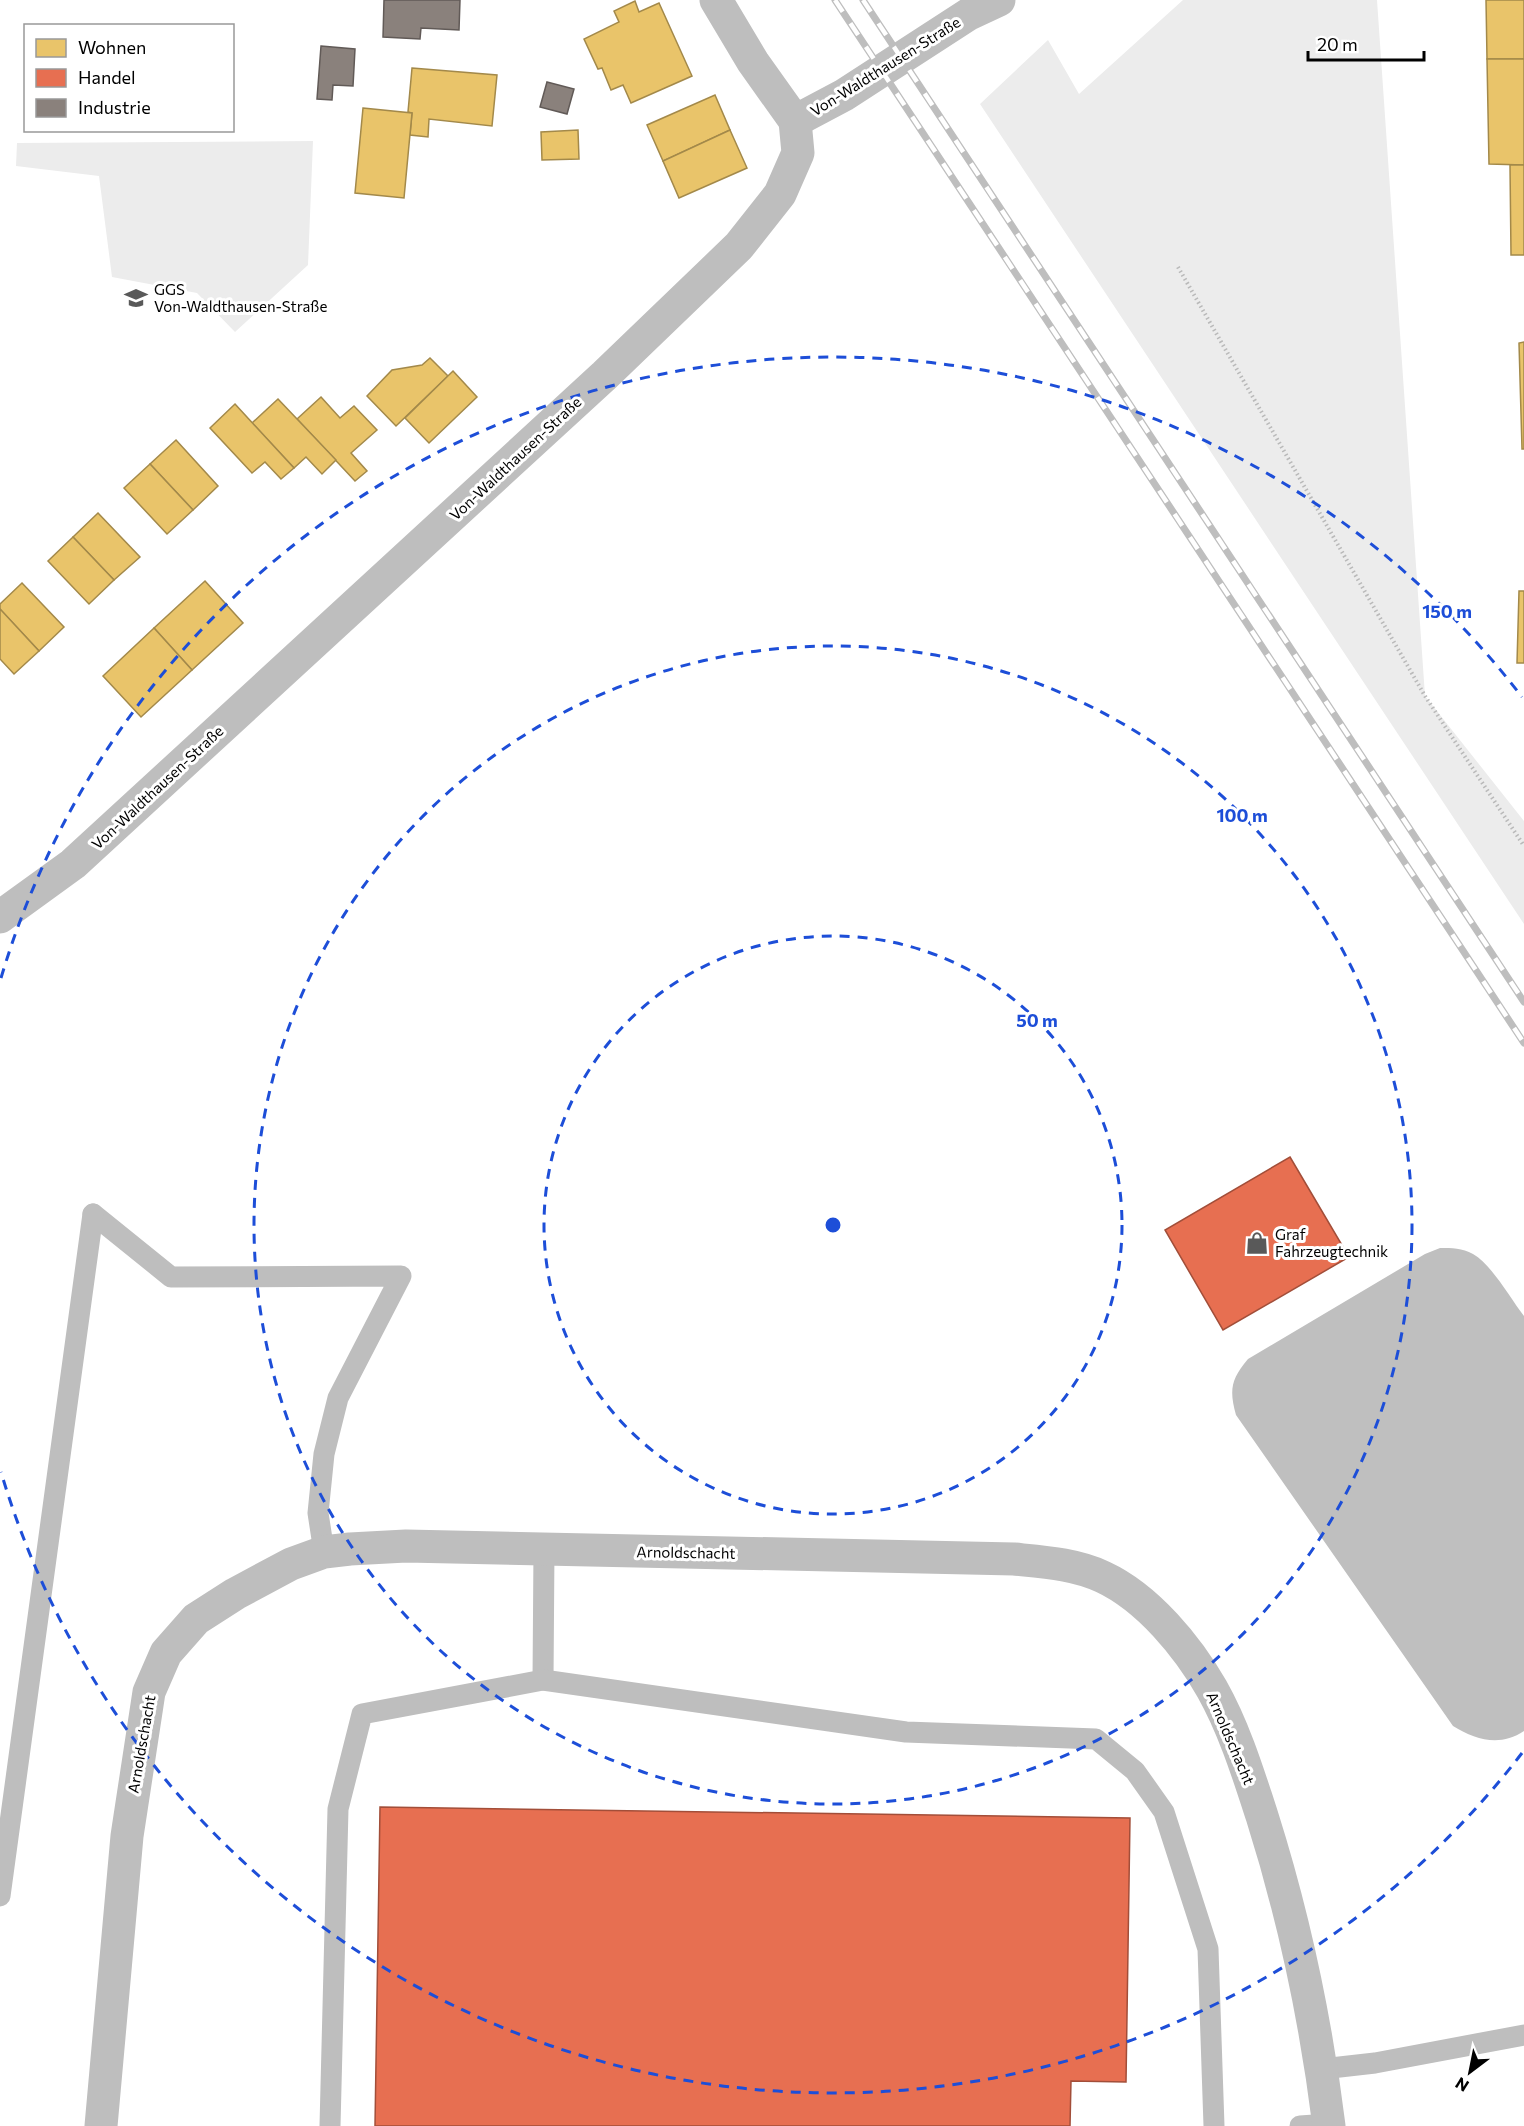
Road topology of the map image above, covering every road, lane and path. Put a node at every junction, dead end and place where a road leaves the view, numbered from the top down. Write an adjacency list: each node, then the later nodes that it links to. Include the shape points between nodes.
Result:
1 (716, 0): 3 (street)
2 (999, 0): 3 (street, Von-Waldthausen-Straße, via 969,14 844,95)
3 (795, 121): 6 (street, Von-Waldthausen-Straße, via 798,153 780,194 739,246 605,375 82,856)
4 (1178, 267): 5 (path, via 1425,696)
5 (1524, 846)
6 (0, 917)
7 (544, 1548): 8 (street, Arnoldschacht, via 406,1546); 9 (lane); 12 (street, Arnoldschacht, via 1014,1558 1058,1563 1102,1576 1144,1604 1182,1644 1212,1690 1234,1737 1275,1858)
8 (324, 1552): 10 (lane, via 318,1513 324,1454 338,1398 401,1276 171,1277 93,1214); 14 (street, Arnoldschacht, via 291,1564 196,1619 166,1653 149,1692 127,1836)
9 (543, 1680): 15 (lane, via 362,1714 338,1809); 16 (lane, via 906,1732 1096,1740 1135,1771 1164,1812 1208,1949)
10 (0, 1896)
11 (1524, 2035): 12 (lane)
12 (1322, 2069): 13 (street, Arnoldschacht)
13 (1320, 2125)
14 (100, 2126)
15 (330, 2126)
16 (1214, 2126)

